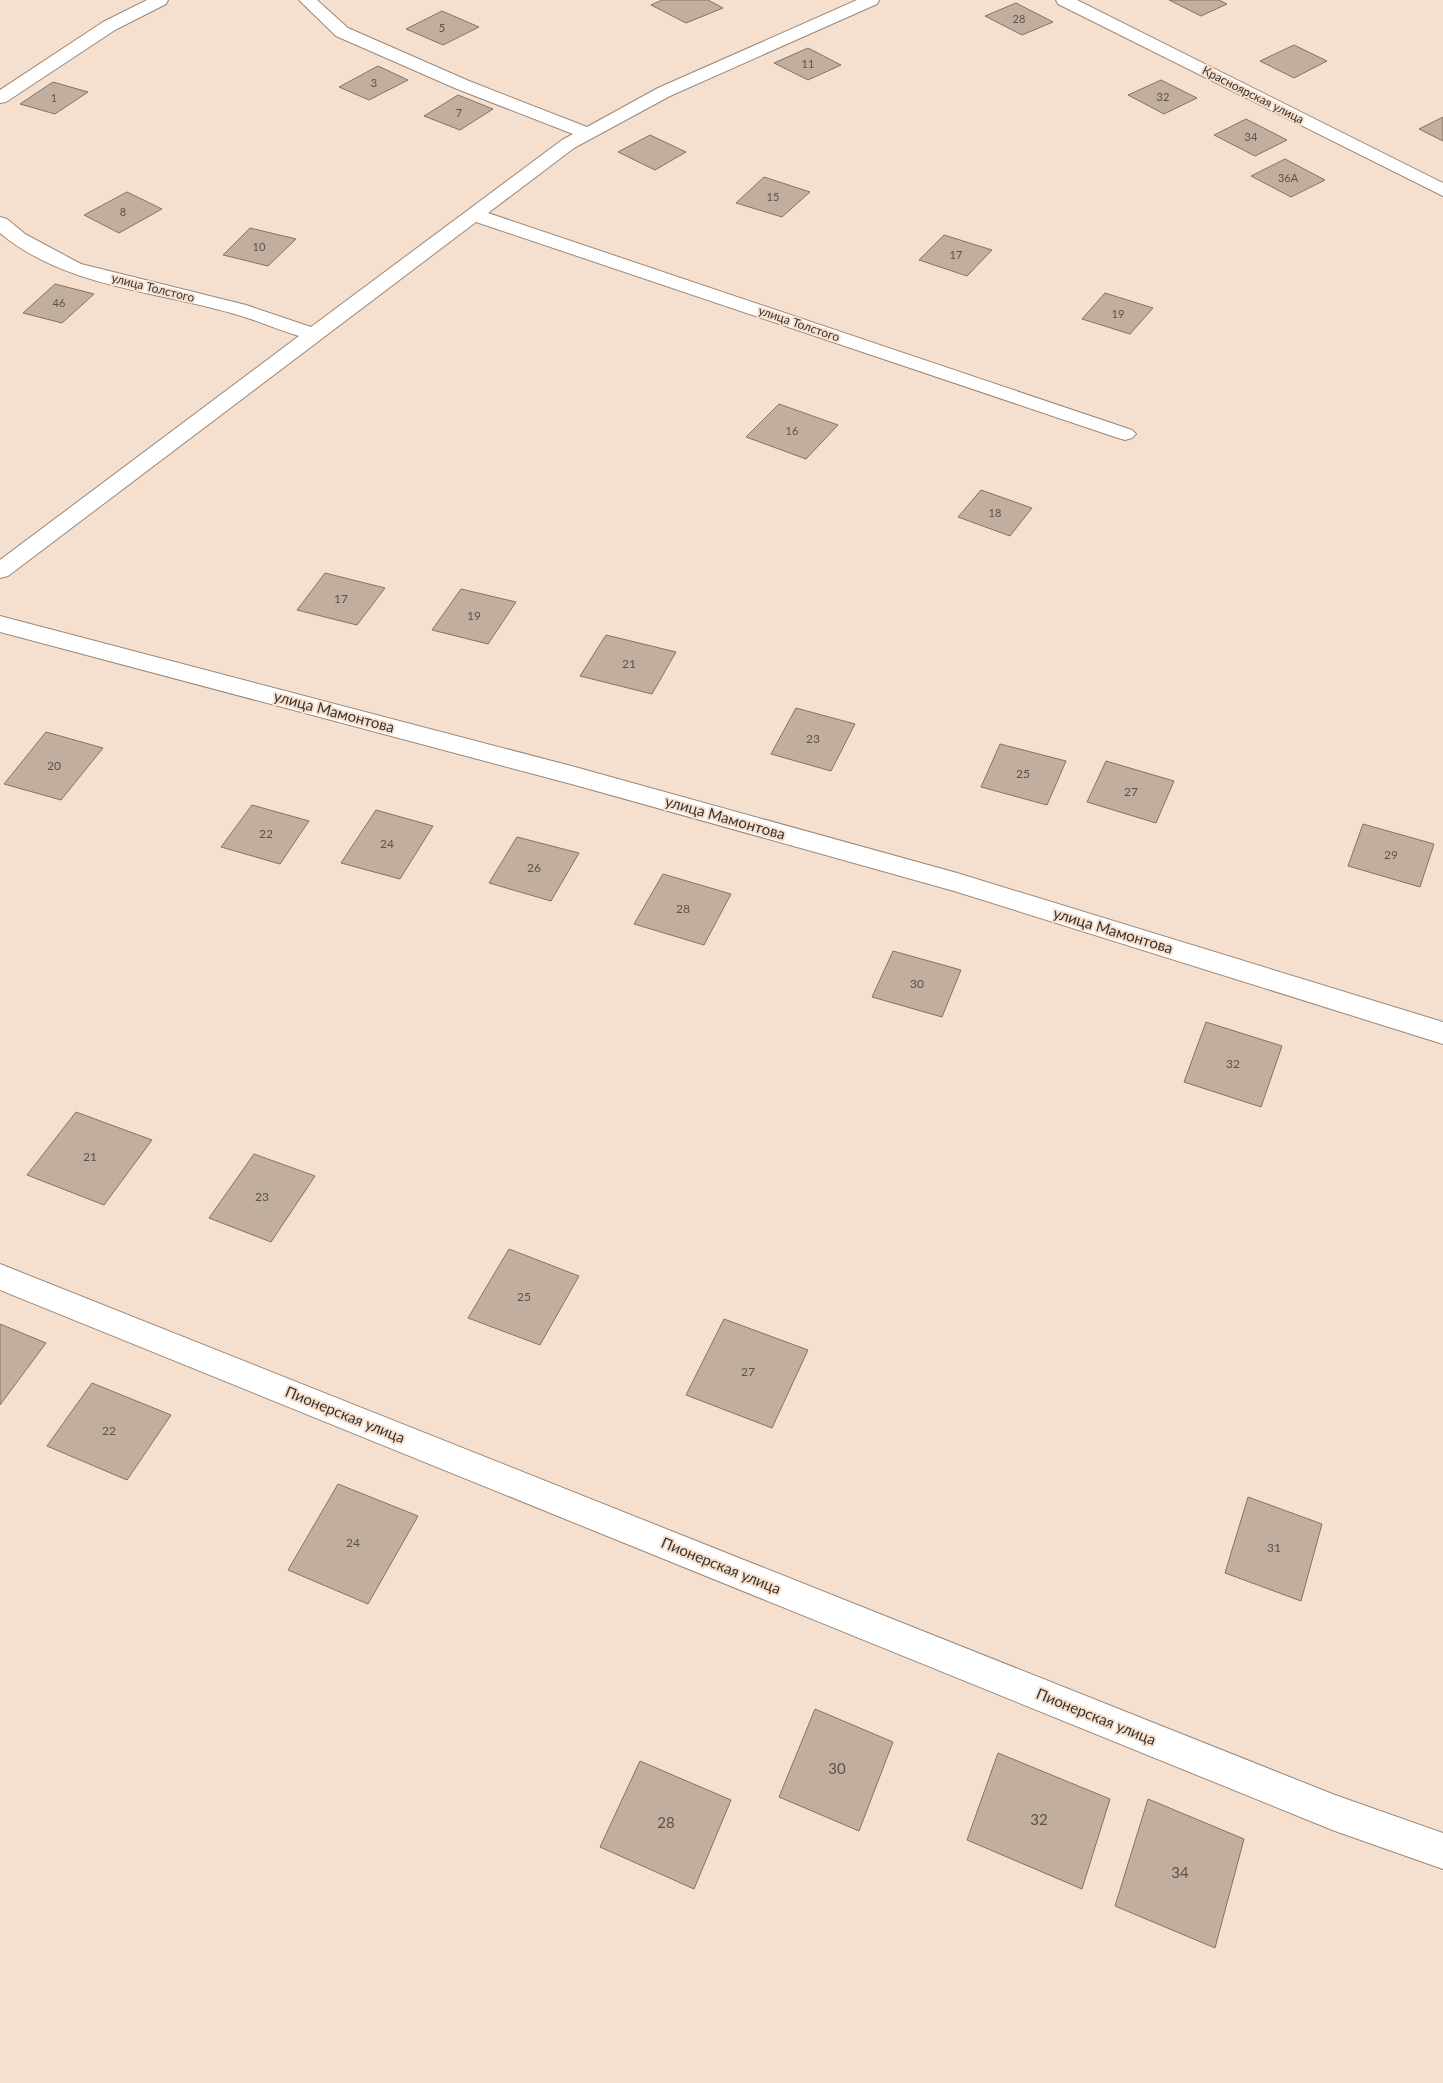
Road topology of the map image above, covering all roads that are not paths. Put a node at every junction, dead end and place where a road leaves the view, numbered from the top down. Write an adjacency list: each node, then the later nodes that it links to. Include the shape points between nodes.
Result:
1 (160, 0): 5 (street, via 110,26)
2 (307, 0): 6 (street, via 342,32 463,85)
3 (871, 0): 6 (street, via 664,92)
4 (1064, 0): 7 (street, Красноярская улица)
5 (0, 98)
6 (587, 133): 8 (street)
7 (1443, 190)
8 (474, 215): 11 (street); 12 (street, улица Толстого)
9 (0, 223): 10 (street, улица Толстого)
10 (9, 238): 11 (street, улица Толстого, via 74,268 239,310)
11 (314, 335): 13 (street)
12 (1125, 434)
13 (0, 571)
14 (0, 624): 15 (street, улица Мамонтова, via 575,776 957,882)
15 (1443, 1033)
16 (0, 1277): 17 (street, Пионерская улица, via 1335,1813)
17 (1443, 1851)

